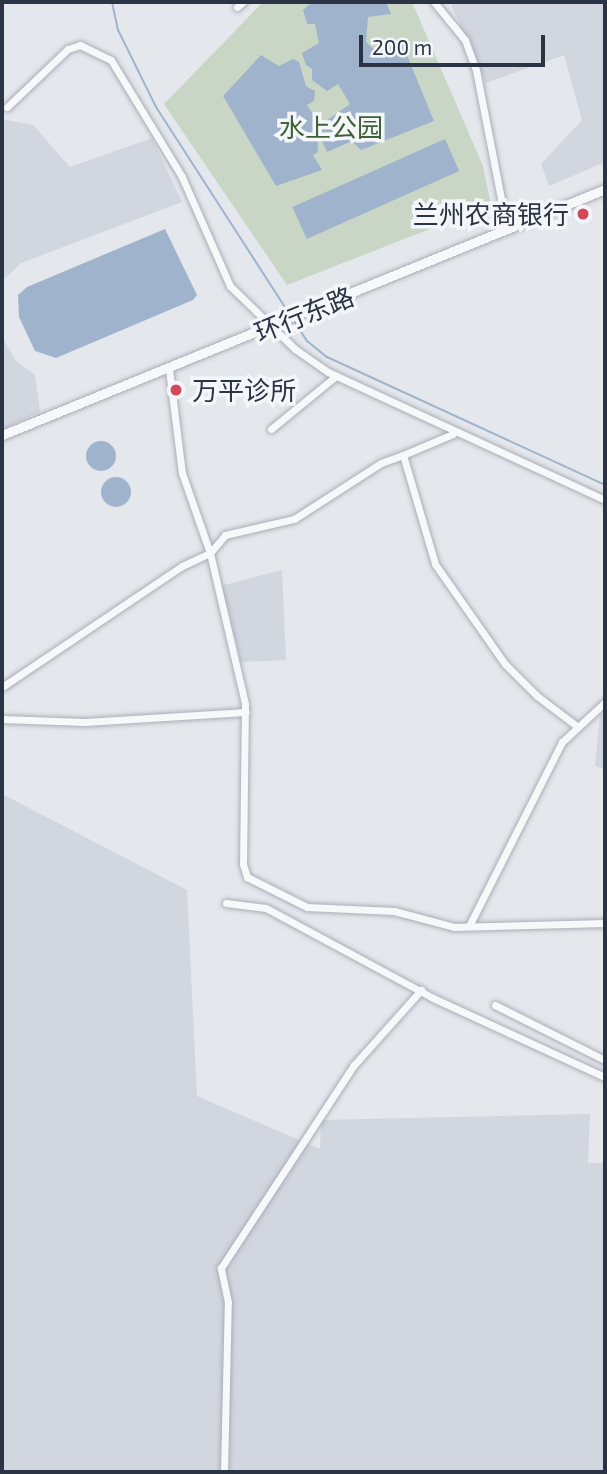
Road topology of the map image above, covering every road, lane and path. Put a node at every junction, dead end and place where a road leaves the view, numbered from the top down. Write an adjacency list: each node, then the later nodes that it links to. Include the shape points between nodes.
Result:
1 (434, 2): 4 (street, via 465,40 476,70)
2 (7, 107): 5 (street, via 68,49 80,45 111,60 182,177 230,286)
3 (605, 189): 4 (street, 环行东路)
4 (507, 229): 5 (street, 环行东路)
5 (278, 324): 6 (street, 环行东路); 7 (street, via 295,349)
6 (169, 369): 10 (street, 环行东路); 13 (street, via 182,473)
7 (336, 376): 8 (street); 12 (street)
8 (271, 429)
9 (453, 434): 11 (street)
10 (2, 435)
11 (403, 455): 13 (street, via 381,463 294,519 225,535); 18 (street, via 435,564 505,664)
12 (605, 500)
13 (209, 553): 14 (street, via 181,566); 16 (street)
14 (2, 687)
15 (605, 702): 18 (street)
16 (246, 712): 17 (street, via 85,722); 21 (street, via 243,864 247,877 307,907 394,911 454,927)
17 (2, 719)
18 (578, 727): 21 (street, via 562,742)
19 (226, 903): 22 (street, via 266,908)
20 (605, 923): 21 (street)
21 (469, 926)
22 (421, 990): 25 (street); 26 (street, via 354,1065 221,1268 228,1302)
23 (495, 1005): 24 (street)
24 (605, 1060)
25 (605, 1077)
26 (224, 1472)

